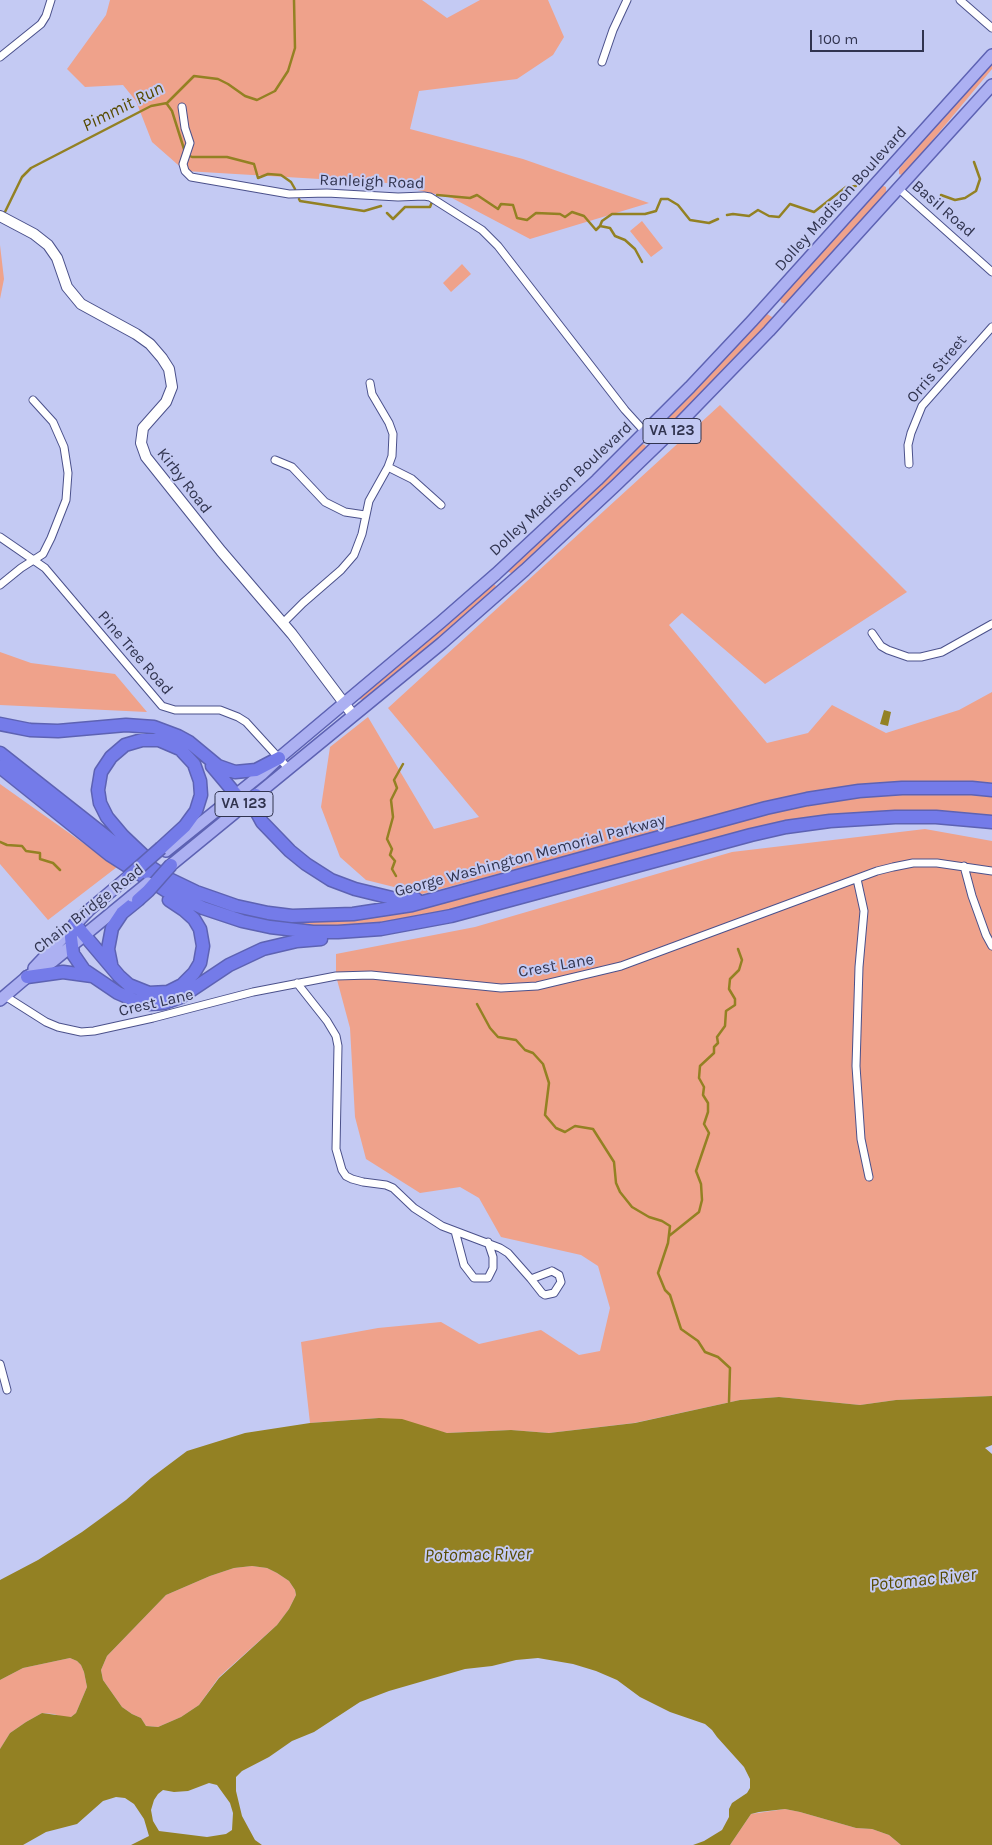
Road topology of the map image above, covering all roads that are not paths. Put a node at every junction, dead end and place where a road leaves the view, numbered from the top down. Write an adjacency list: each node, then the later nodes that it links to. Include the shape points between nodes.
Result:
1 (51, 0): 6 (street, via 41,24)
2 (627, 0): 7 (street)
3 (960, 0): 4 (street)
4 (992, 28)
5 (992, 55): 10 (main road, Dolley Madison Boulevard / VA 123)
6 (0, 57)
7 (602, 62)
8 (992, 85): 11 (main road, Dolley Madison Boulevard / VA 123)
9 (182, 107): 19 (street, Ranleigh Road, via 190,143 183,164 191,177 289,194 430,197 482,230)
10 (884, 175): 11 (main road); 14 (main road, Dolley Madison Boulevard / VA 123)
11 (898, 188): 13 (street, Basil Road); 15 (main road, Dolley Madison Boulevard / VA 123)
12 (5, 219): 31 (main road, Kirby Road, via 48,245 57,258 68,288 81,304 136,334 162,358 172,387 166,402 143,428 140,443 144,452 184,506)
13 (992, 272)
14 (771, 301): 15 (main road); 19 (main road, Dolley Madison Boulevard / VA 123)
15 (784, 314): 20 (main road, Dolley Madison Boulevard / VA 123)
16 (992, 326): 22 (street, Orris Street, via 922,406 908,446)
17 (370, 383): 23 (street, via 372,394 392,434 392,456)
18 (33, 400): 27 (street, via 59,435 68,473 66,500 60,517 43,554)
19 (645, 432): 20 (main road); 28 (main road, Dolley Madison Boulevard / VA 123)
20 (658, 445): 30 (main road, Dolley Madison Boulevard / VA 123)
21 (276, 460): 25 (street, via 292,467 325,502 345,512)
22 (909, 464)
23 (388, 467): 24 (street, via 412,479); 25 (street)
24 (441, 505)
25 (365, 515): 31 (street, via 359,545 347,564)
26 (0, 537): 27 (street, Pine Tree Road)
27 (34, 560): 29 (street); 39 (street, Pine Tree Road, via 56,580 162,706 175,710 229,712 246,722)
28 (496, 574): 30 (main road); 34 (main road, Dolley Madison Boulevard / VA 123)
29 (0, 586)
30 (508, 586): 35 (main road, Dolley Madison Boulevard / VA 123)
31 (283, 623): 34 (main road, Kirby Road)
32 (992, 624): 33 (street, via 942,652 920,658 888,650)
33 (872, 633)
34 (344, 703): 35 (main road, Kirby Road); 39 (main road, Dolley Madison Boulevard / VA 123)
35 (353, 716): 41 (main road, Dolley Madison Boulevard / VA 123)
36 (0, 724): 38 (highway, via 58,731 147,726 178,736)
37 (0, 753): 52 (highway, George Washington Memorial Parkway, via 118,846)
38 (202, 754): 39 (highway, via 222,768 235,772 256,770); 44 (highway)
39 (279, 758): 41 (street, Pine Tree Road); 44 (main road, Dolley Madison Boulevard / VA 123)
40 (0, 767): 47 (highway)
41 (288, 768): 43 (main road, Dolley Madison Boulevard / VA 123)
42 (992, 790): 54 (highway, George Washington Memorial Parkway, via 902,788 807,799)
43 (256, 795): 44 (main road, Dolley Madison Boulevard / VA 123); 54 (highway, via 256,811 262,822 290,851 331,880 354,889 407,900)
44 (240, 800): 46 (main road, Dolley Madison Boulevard / VA 123); 48 (main road, Dolley Madison Boulevard / VA 123)
45 (992, 822): 57 (highway, via 895,817 786,827 479,910)
46 (164, 850): 51 (highway, bridge); 52 (highway, via 196,811 201,795 200,781 191,760 180,749 159,740 142,740 121,748 108,760 99,781 99,798 104,814 115,828)
47 (110, 855): 57 (highway, via 165,890 229,917 298,930); 61 (highway, via 188,913 200,929 202,946 200,963 191,977 182,986 164,993 149,993 133,987)
48 (174, 862): 55 (highway, bridge, via 148,891)
49 (964, 866): 50 (street, Crest Lane); 53 (street, Crest Lane, via 914,863); 60 (street)
50 (992, 871)
51 (128, 877): 56 (main road, Chain Bridge Road)
52 (169, 879): 54 (highway, George Washington Memorial Parkway, via 236,906 292,916 366,913)
53 (857, 879): 64 (street, Crest Lane, via 621,966 552,984 501,988 357,975); 66 (street, via 864,911 858,976 856,1066 861,1139)
54 (453, 895)
55 (135, 898): 58 (main road, Chain Bridge Road); 61 (highway, via 112,928 108,949)
56 (72, 926): 58 (highway); 59 (highway); 63 (main road, Chain Bridge Road)
57 (368, 930): 62 (highway, via 263,949 229,965 187,994 164,1003 134,1000)
58 (85, 935): 59 (main road, Chain Bridge Road); 61 (highway)
59 (72, 946): 62 (highway, via 76,961); 63 (main road, Chain Bridge Road)
60 (992, 946)
61 (111, 966)
62 (92, 976): 63 (highway, via 63,972)
63 (27, 977): 65 (main road, Chain Bridge Road)
64 (297, 983): 65 (street, Crest Lane, via 81,1032 46,1022); 67 (street, via 336,1036 336,1141 342,1170 352,1179 393,1188 424,1216)
65 (2, 998)
66 (868, 1177)
67 (455, 1231): 68 (street); 68 (street, via 464,1265 474,1278 488,1278 493,1268)
68 (488, 1242): 69 (street, via 508,1253)
69 (531, 1279)
70 (0, 1364): 71 (street)
71 (7, 1390)

